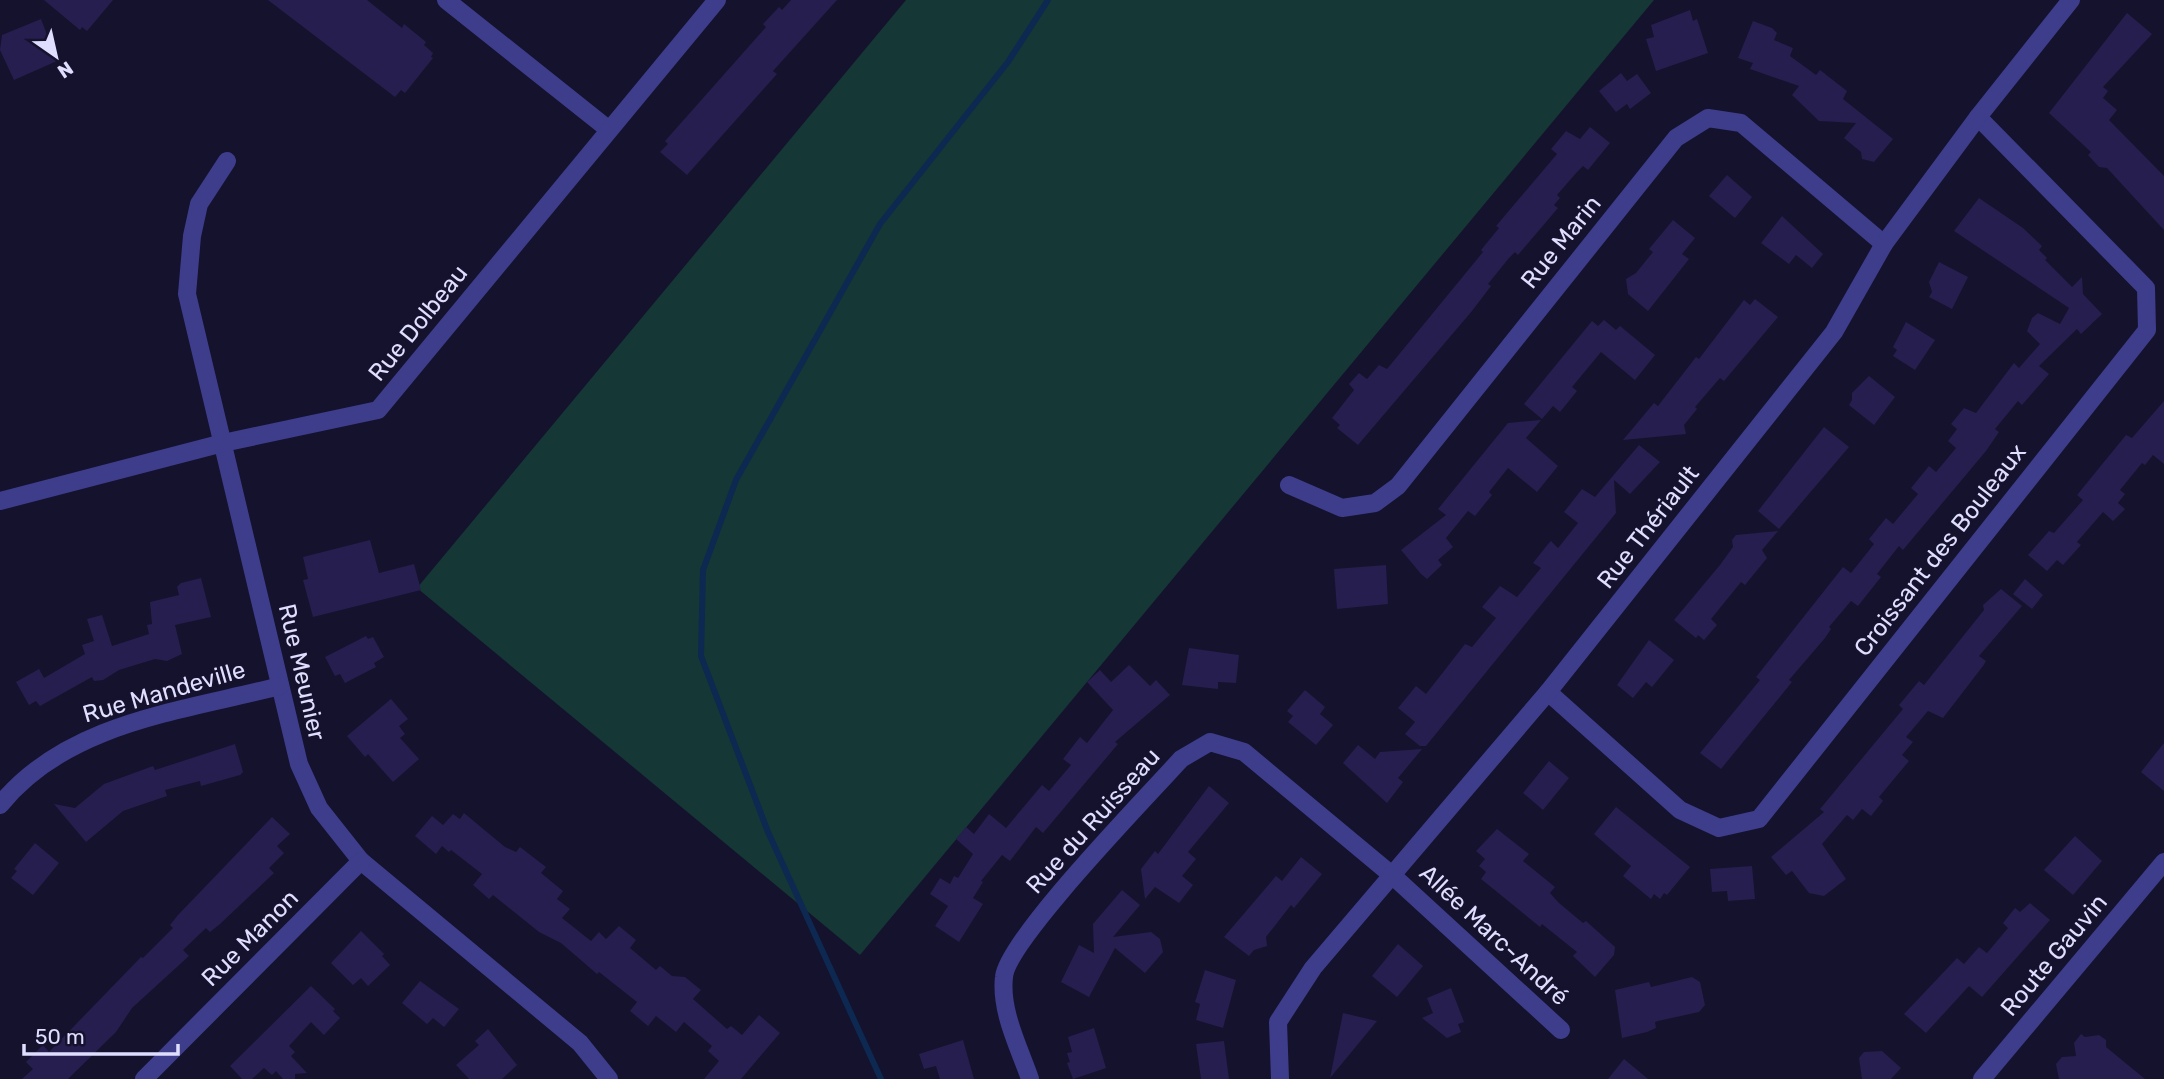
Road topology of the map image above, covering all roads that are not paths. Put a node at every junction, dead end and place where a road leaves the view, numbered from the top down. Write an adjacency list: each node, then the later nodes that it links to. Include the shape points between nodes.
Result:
1 (446, 0): 5 (street)
2 (717, 0): 5 (street, Rue Dolbeau)
3 (2071, 0): 4 (street, Rue Thériault)
4 (1978, 117): 7 (street, Rue Thériault); 12 (street, Croissant des Bouleaux, via 2146,288 2147,330 1759,819 1720,828 1681,810)
5 (608, 129): 8 (street, Rue Dolbeau, via 378,410)
6 (227, 161): 8 (street, Rue Meunier, via 199,204 187,294)
7 (1884, 244): 9 (street, Rue Marin, via 1741,123 1708,118 1676,138 1398,486 1375,503 1342,508); 12 (street, Rue Thériault, via 1834,332)
8 (223, 443): 10 (street, Rue Dolbeau); 11 (street, Rue Meunier)
9 (1289, 485)
10 (0, 501)
11 (280, 686): 13 (street, Rue Mandeville, via 96,734 64,749); 14 (street, Rue Meunier, via 299,764 319,808)
12 (1548, 692): 16 (street, Rue Thériault)
13 (0, 805)
14 (360, 861): 18 (street, Rue Manon); 19 (street, Rue Meunier, via 580,1043)
15 (2164, 862): 22 (street, Route Gauvin)
16 (1393, 876): 17 (street, Allée Marc-André); 20 (street, Rue du Ruisseau, via 1244,752 1210,742 1181,759 1028,930 1004,974 1005,1005); 21 (street, Rue Thériault, via 1313,968 1278,1022)
17 (1561, 1030)
18 (144, 1079)
19 (609, 1079)
20 (1030, 1079)
21 (1280, 1079)
22 (1982, 1079)

